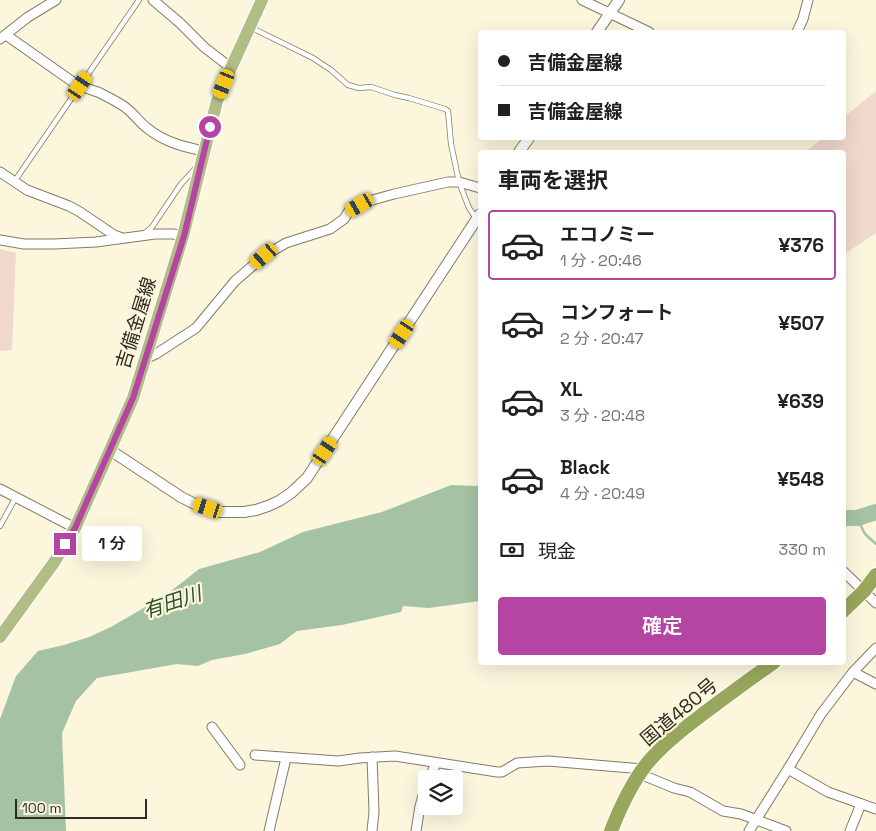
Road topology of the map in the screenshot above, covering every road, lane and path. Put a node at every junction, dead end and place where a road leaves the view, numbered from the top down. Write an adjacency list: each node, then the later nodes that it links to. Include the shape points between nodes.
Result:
1 (56, 0): 13 (street)
2 (139, 0): 15 (lane)
3 (154, 0): 14 (street)
4 (262, 0): 9 (main road, 吉備金屋線)
5 (582, 0): 8 (street)
6 (618, 0): 8 (street)
7 (808, 0): 12 (street)
8 (610, 13): 10 (street); 11 (street)
9 (249, 27): 14 (main road, 吉備金屋線); 19 (lane, via 313,58 348,85 371,87 448,111)
10 (598, 30)
11 (645, 30)
12 (798, 30)
13 (3, 37): 15 (street)
14 (231, 68): 16 (main road, 吉備金屋線, via 217,101)
15 (80, 86): 16 (street, via 122,105 158,137); 18 (lane)
16 (203, 155): 23 (lane, via 152,227); 24 (main road, 吉備金屋線)
17 (0, 172): 18 (street)
18 (14, 182): 25 (street, via 69,206)
19 (459, 182): 20 (street); 21 (lane, via 469,208); 27 (street, via 369,201 330,229 286,243 234,281 196,328)
20 (478, 187)
21 (478, 218)
22 (478, 220): 28 (street, via 306,478 279,501 256,510 220,512 181,497)
23 (139, 236): 24 (street); 25 (street)
24 (184, 236): 27 (main road, 吉備金屋線)
25 (124, 238): 26 (street, via 38,244)
26 (0, 240)
27 (145, 359): 28 (main road, 吉備金屋線, via 133,398)
28 (110, 450): 32 (main road, 吉備金屋線)
29 (0, 489): 30 (street)
30 (16, 498): 31 (lane); 32 (street)
31 (0, 526)
32 (75, 528): 38 (main road, 吉備金屋線)
33 (846, 574): 35 (street)
34 (876, 575): 35 (highway)
35 (864, 591): 36 (street); 37 (highway)
36 (876, 602)
37 (846, 608)
38 (0, 637)
39 (876, 648): 41 (street)
40 (770, 665): 51 (highway, 国道480号, via 682,730)
41 (853, 672): 42 (street); 50 (street, via 821,714)
42 (876, 684)
43 (212, 726): 48 (street)
44 (255, 755): 46 (street)
45 (372, 757): 46 (street, via 338,761); 47 (street, via 395,756); 57 (street)
46 (286, 758): 56 (street)
47 (436, 763): 49 (street); 51 (street, via 497,772 517,763 548,762)
48 (240, 765)
49 (433, 770)
50 (788, 770): 52 (street, via 828,792); 55 (street)
51 (641, 772): 55 (street, via 690,792 723,811); 59 (highway, 国道480号)
52 (861, 804): 53 (street); 62 (street)
53 (876, 809)
54 (419, 815): 58 (street)
55 (757, 820): 60 (street); 61 (street)
56 (269, 831)
57 (372, 831)
58 (416, 831)
59 (611, 831)
60 (749, 831)
61 (786, 831)
62 (850, 831)

